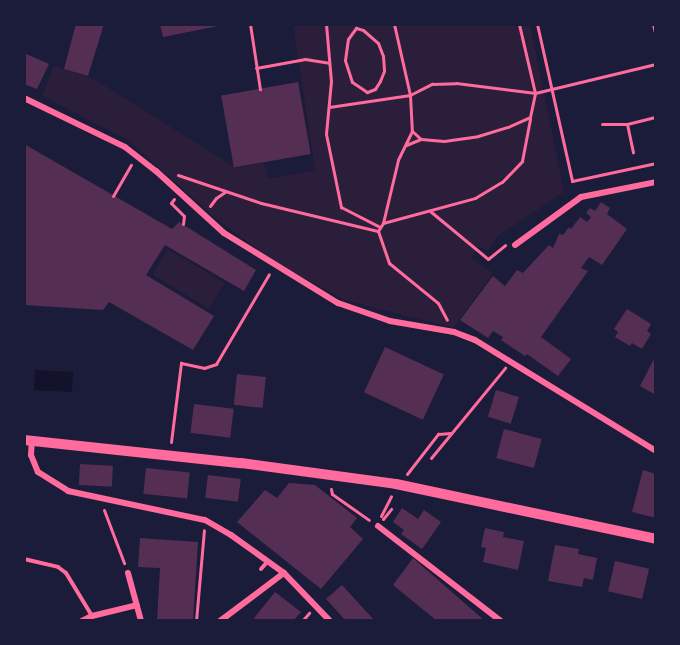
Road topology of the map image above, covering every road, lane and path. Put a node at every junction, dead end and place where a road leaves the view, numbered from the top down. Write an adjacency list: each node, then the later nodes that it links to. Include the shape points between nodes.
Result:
1 (250, 24): 11 (path)
2 (327, 24): 9 (path)
3 (394, 24): 16 (path)
4 (519, 24): 15 (path)
5 (537, 24): 13 (path)
6 (653, 24): 8 (path)
7 (356, 26): 14 (path, via 348,39 345,60 352,82); 14 (path, via 378,43 382,56 384,71 380,81)
8 (656, 37)
9 (329, 63): 11 (path, via 305,59); 19 (path)
10 (656, 64): 13 (path)
11 (256, 68): 12 (path)
12 (260, 89)
13 (550, 89): 15 (path); 28 (path, via 572,181)
14 (367, 92): 18 (path)
15 (535, 93): 16 (path, via 456,83 432,84); 20 (path)
16 (410, 95): 18 (path); 24 (path)
17 (24, 98): 29 (street, via 125,147)
18 (368, 101): 19 (path)
19 (329, 107): 38 (path, via 326,134 341,207)
20 (530, 117): 25 (path, via 477,136 444,141); 35 (path, via 522,161 502,182 475,198)
21 (656, 117): 23 (path)
22 (602, 124): 23 (path)
23 (627, 124): 27 (path)
24 (411, 131): 25 (path); 26 (path)
25 (421, 139): 26 (path)
26 (406, 145): 38 (path, via 398,160)
27 (633, 152)
28 (656, 163)
29 (156, 171): 32 (path, via 166,170); 33 (street)
30 (125, 176): 34 (path)
31 (656, 182): 39 (street, via 581,197)
32 (225, 192): 36 (path, via 216,198); 38 (path)
33 (179, 194): 36 (street); 37 (path, via 171,203 184,216)
34 (113, 196)
35 (430, 211): 38 (path); 39 (path, via 488,260 503,245)
36 (207, 219): 40 (street)
37 (183, 224)
38 (380, 227): 41 (path, via 389,263 438,303)
39 (516, 245)
40 (274, 266): 42 (street, via 359,312 464,334); 45 (path, via 216,364 200,368 181,363)
41 (448, 322)
42 (512, 360): 43 (path); 46 (street)
43 (451, 433): 47 (path); 48 (path, via 438,434)
44 (28, 440): 51 (street, via 38,472 68,491); 55 (main road, via 396,484)
45 (171, 442)
46 (656, 451)
47 (431, 458)
48 (407, 474)
49 (331, 487): 54 (path, via 332,494)
50 (391, 496): 52 (path)
51 (100, 500): 53 (street); 59 (path)
52 (380, 518)
53 (205, 520): 57 (street); 65 (path)
54 (378, 526): 68 (street)
55 (656, 539)
56 (24, 559): 62 (lane, via 58,567 66,573)
57 (267, 562): 58 (lane); 60 (street)
58 (261, 569)
59 (128, 573): 61 (street)
60 (284, 573): 66 (street); 67 (street)
61 (137, 605): 62 (street); 64 (street)
62 (92, 616): 63 (street)
63 (82, 621)
64 (141, 621)
65 (196, 621)
66 (220, 621)
67 (330, 621)
68 (501, 621)

